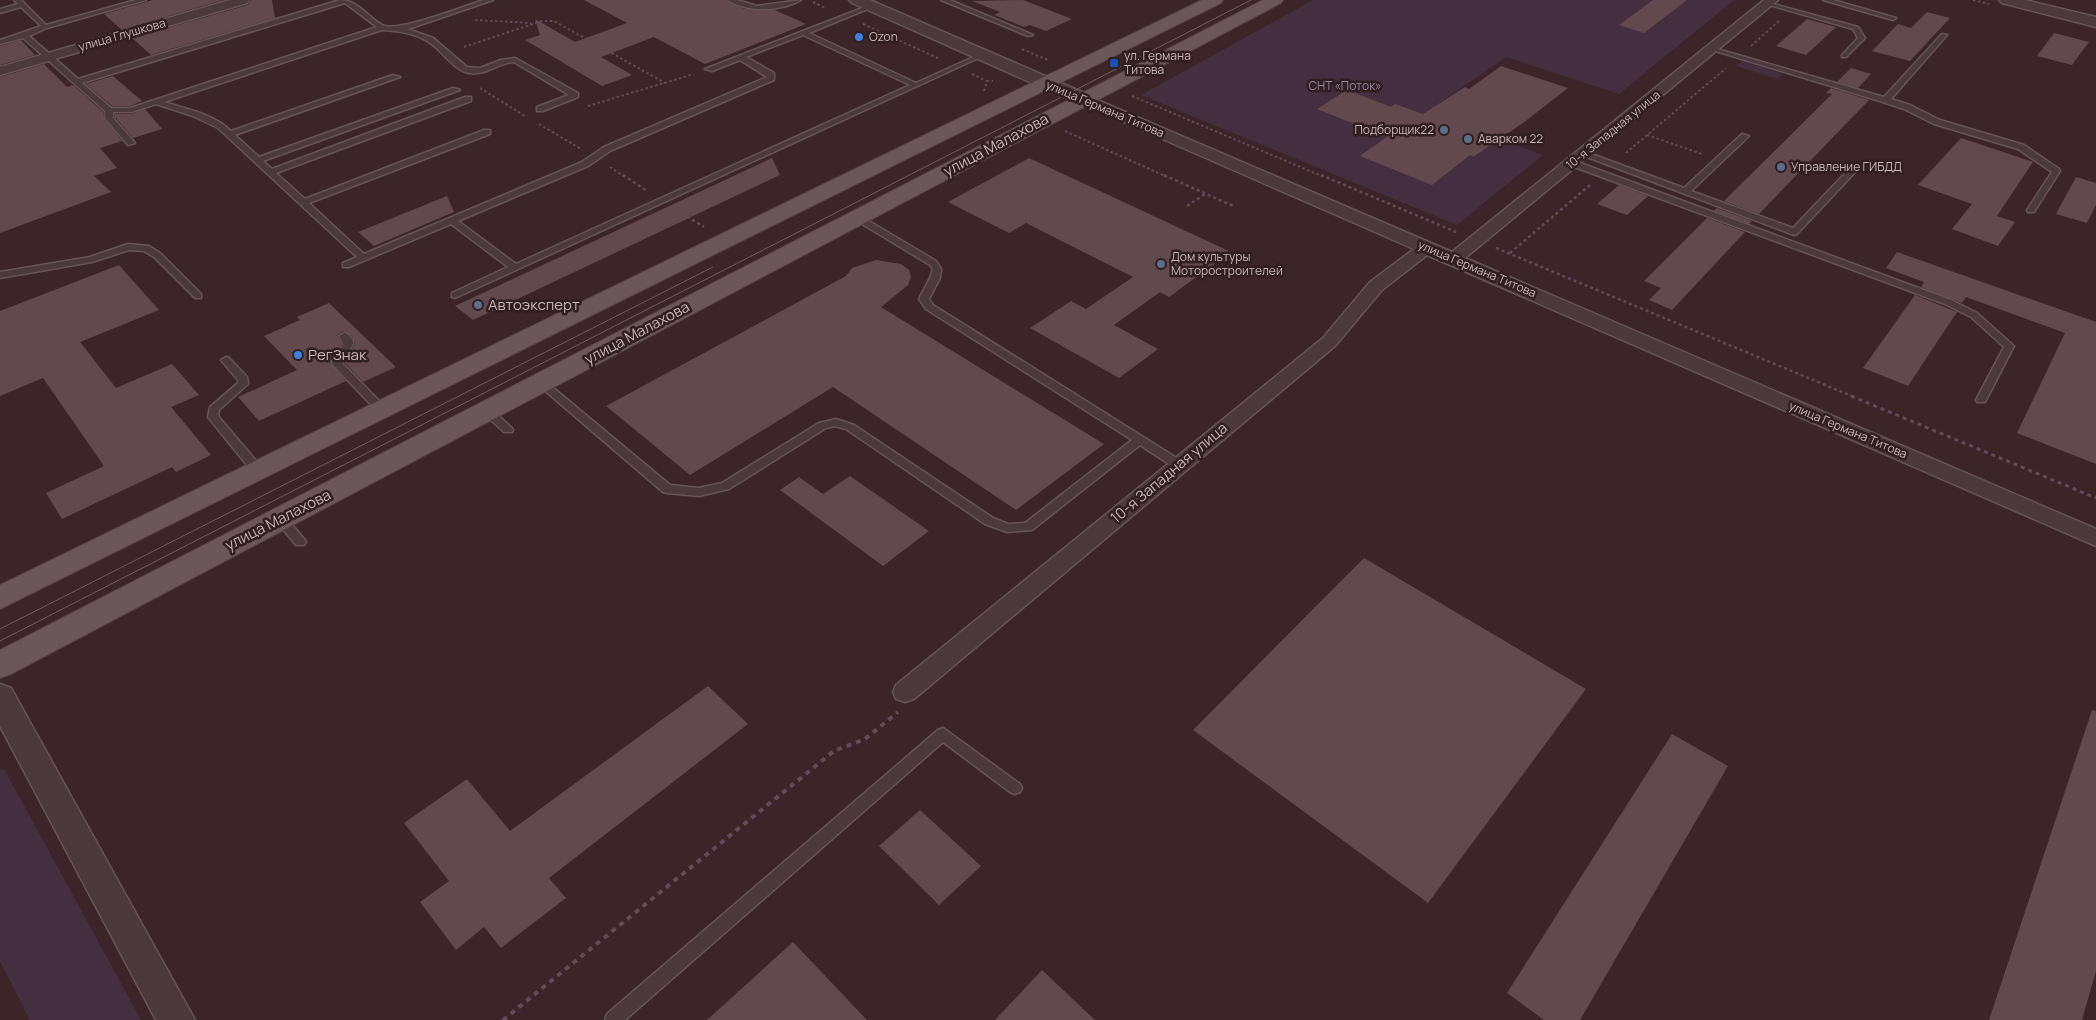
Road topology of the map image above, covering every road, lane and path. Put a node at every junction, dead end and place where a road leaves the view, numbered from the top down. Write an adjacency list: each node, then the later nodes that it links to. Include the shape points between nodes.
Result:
1 (143, 0): 22 (lane)
2 (242, 0): 36 (street, улица Глушкова)
3 (346, 0): 23 (lane); 42 (lane)
4 (490, 0): 24 (lane)
5 (731, 0): 6 (lane, via 756,9)
6 (798, 0)
7 (808, 0): 19 (path)
8 (857, 0): 16 (street, улица Германа Титова)
9 (944, 0): 27 (lane)
10 (1215, 0): 45 (main road, улица Малахова)
11 (1274, 0): 50 (main road, улица Малахова)
12 (1826, 0): 20 (lane)
13 (2007, 0): 21 (street)
14 (1770, 1): 17 (lane); 30 (street, 10-я Западная улица)
15 (19, 3): 18 (lane); 22 (lane)
16 (872, 6): 19 (lane); 32 (street, улица Германа Титова)
17 (1793, 9): 33 (path); 34 (lane, via 1849,25 1859,31 1862,38)
18 (0, 11)
19 (846, 17): 25 (lane); 37 (path)
20 (1894, 18)
21 (2096, 22)
22 (45, 27): 26 (lane)
23 (382, 28): 24 (lane); 52 (lane)
24 (401, 29): 31 (lane, via 427,37)
25 (805, 33): 35 (lane); 46 (lane)
26 (24, 35): 29 (lane); 36 (lane)
27 (1030, 35)
28 (1944, 35): 51 (lane)
29 (0, 42)
30 (1712, 49): 33 (lane); 65 (street, 10-я Западная улица)
31 (447, 53): 44 (path, via 548,20); 54 (lane, via 448,58 469,71 515,60 575,96)
32 (982, 55): 37 (lane); 45 (street, улица Германа Титова)
33 (1739, 56): 51 (lane); 61 (path)
34 (1844, 56)
35 (740, 57): 38 (lane); 64 (lane, via 771,75 770,78 607,149)
36 (46, 58): 39 (street, улица Глушкова); 42 (lane)
37 (956, 66): 41 (path); 46 (lane)
38 (709, 69): 44 (path)
39 (0, 71)
40 (396, 77): 60 (lane)
41 (987, 81)
42 (76, 82): 55 (lane)
43 (473, 83): 57 (path)
44 (667, 84): 53 (path)
45 (1047, 84): 50 (street, улица Германа Титова); 97 (main road, улица Малахова)
46 (915, 85): 74 (lane)
47 (456, 90): 66 (lane)
48 (1124, 93): 82 (path)
49 (468, 99): 70 (lane)
50 (1083, 100): 79 (main road, улица Малахова); 84 (street, улица Германа Титова)
51 (1886, 100): 78 (lane, via 1937,122 2021,147 2056,171)
52 (156, 102): 55 (lane, via 131,110); 60 (lane, via 196,114)
53 (583, 108)
54 (540, 109)
55 (109, 110): 63 (lane, via 109,118)
56 (549, 122): 57 (path)
57 (541, 125): 64 (path)
58 (1061, 129): 73 (path)
59 (487, 132): 75 (lane)
60 (230, 134): 66 (lane)
61 (1647, 135): 67 (path); 68 (path)
62 (1746, 136): 67 (lane)
63 (130, 142)
64 (594, 158): 74 (path); 80 (lane)
65 (1577, 159): 68 (lane); 71 (lane); 87 (street, 10-я Западная улица)
66 (258, 160): 70 (lane)
67 (1719, 160): 72 (lane)
68 (1612, 165): 72 (lane)
69 (1854, 169): 72 (lane, via 1794,232)
70 (270, 172): 75 (lane)
71 (1602, 174): 85 (path); 96 (lane, via 1948,302 1974,315 2009,346)
72 (1685, 192)
73 (1206, 194): 76 (path); 77 (path)
74 (662, 200): 81 (path); 89 (lane)
75 (303, 203): 86 (lane)
76 (1187, 206)
77 (1233, 206)
78 (2031, 210)
79 (857, 217): 95 (main road, улица Малахова); 100 (lane, via 937,269 924,299 929,307)
80 (452, 220): 86 (lane); 89 (lane)
81 (704, 227)
82 (1459, 234)
83 (1488, 245): 85 (path)
84 (1427, 247): 87 (street, улица Германа Титова); 101 (street, 10-я Западная улица, via 1376,286 1329,342)
85 (1510, 253): 103 (path)
86 (362, 257): 88 (lane)
87 (1454, 259): 105 (street, улица Германа Титова)
88 (346, 265)
89 (515, 268): 91 (lane)
90 (0, 275): 92 (lane, via 92,259 128,247 146,248)
91 (455, 295)
92 (198, 296)
93 (344, 336): 97 (lane, via 348,344 338,365)
94 (226, 360): 102 (lane, via 243,379 243,384 214,409 212,417)
95 (541, 383): 98 (main road, улица Малахова); 100 (lane, via 667,489 699,492 725,486 823,425 836,422 850,427 989,521 1007,528 1028,527)
96 (1981, 400)
97 (383, 411): 102 (main road, улица Малахова)
98 (487, 411): 99 (lane); 104 (main road, улица Малахова)
99 (508, 430)
100 (1139, 440): 101 (lane)
101 (1180, 465): 109 (street, 10-я Западная улица)
102 (259, 472): 107 (main road, улица Малахова)
103 (2096, 498)
104 (281, 518): 106 (lane); 108 (main road, улица Малахова)
105 (2096, 538)
106 (300, 542)
107 (0, 598)
108 (0, 664)
109 (904, 692): 113 (path, via 901,709 866,739 834,751)
110 (0, 697): 112 (street)
111 (1015, 788): 114 (lane, via 943,734)
112 (176, 1020)
113 (503, 1020)
114 (613, 1020)

